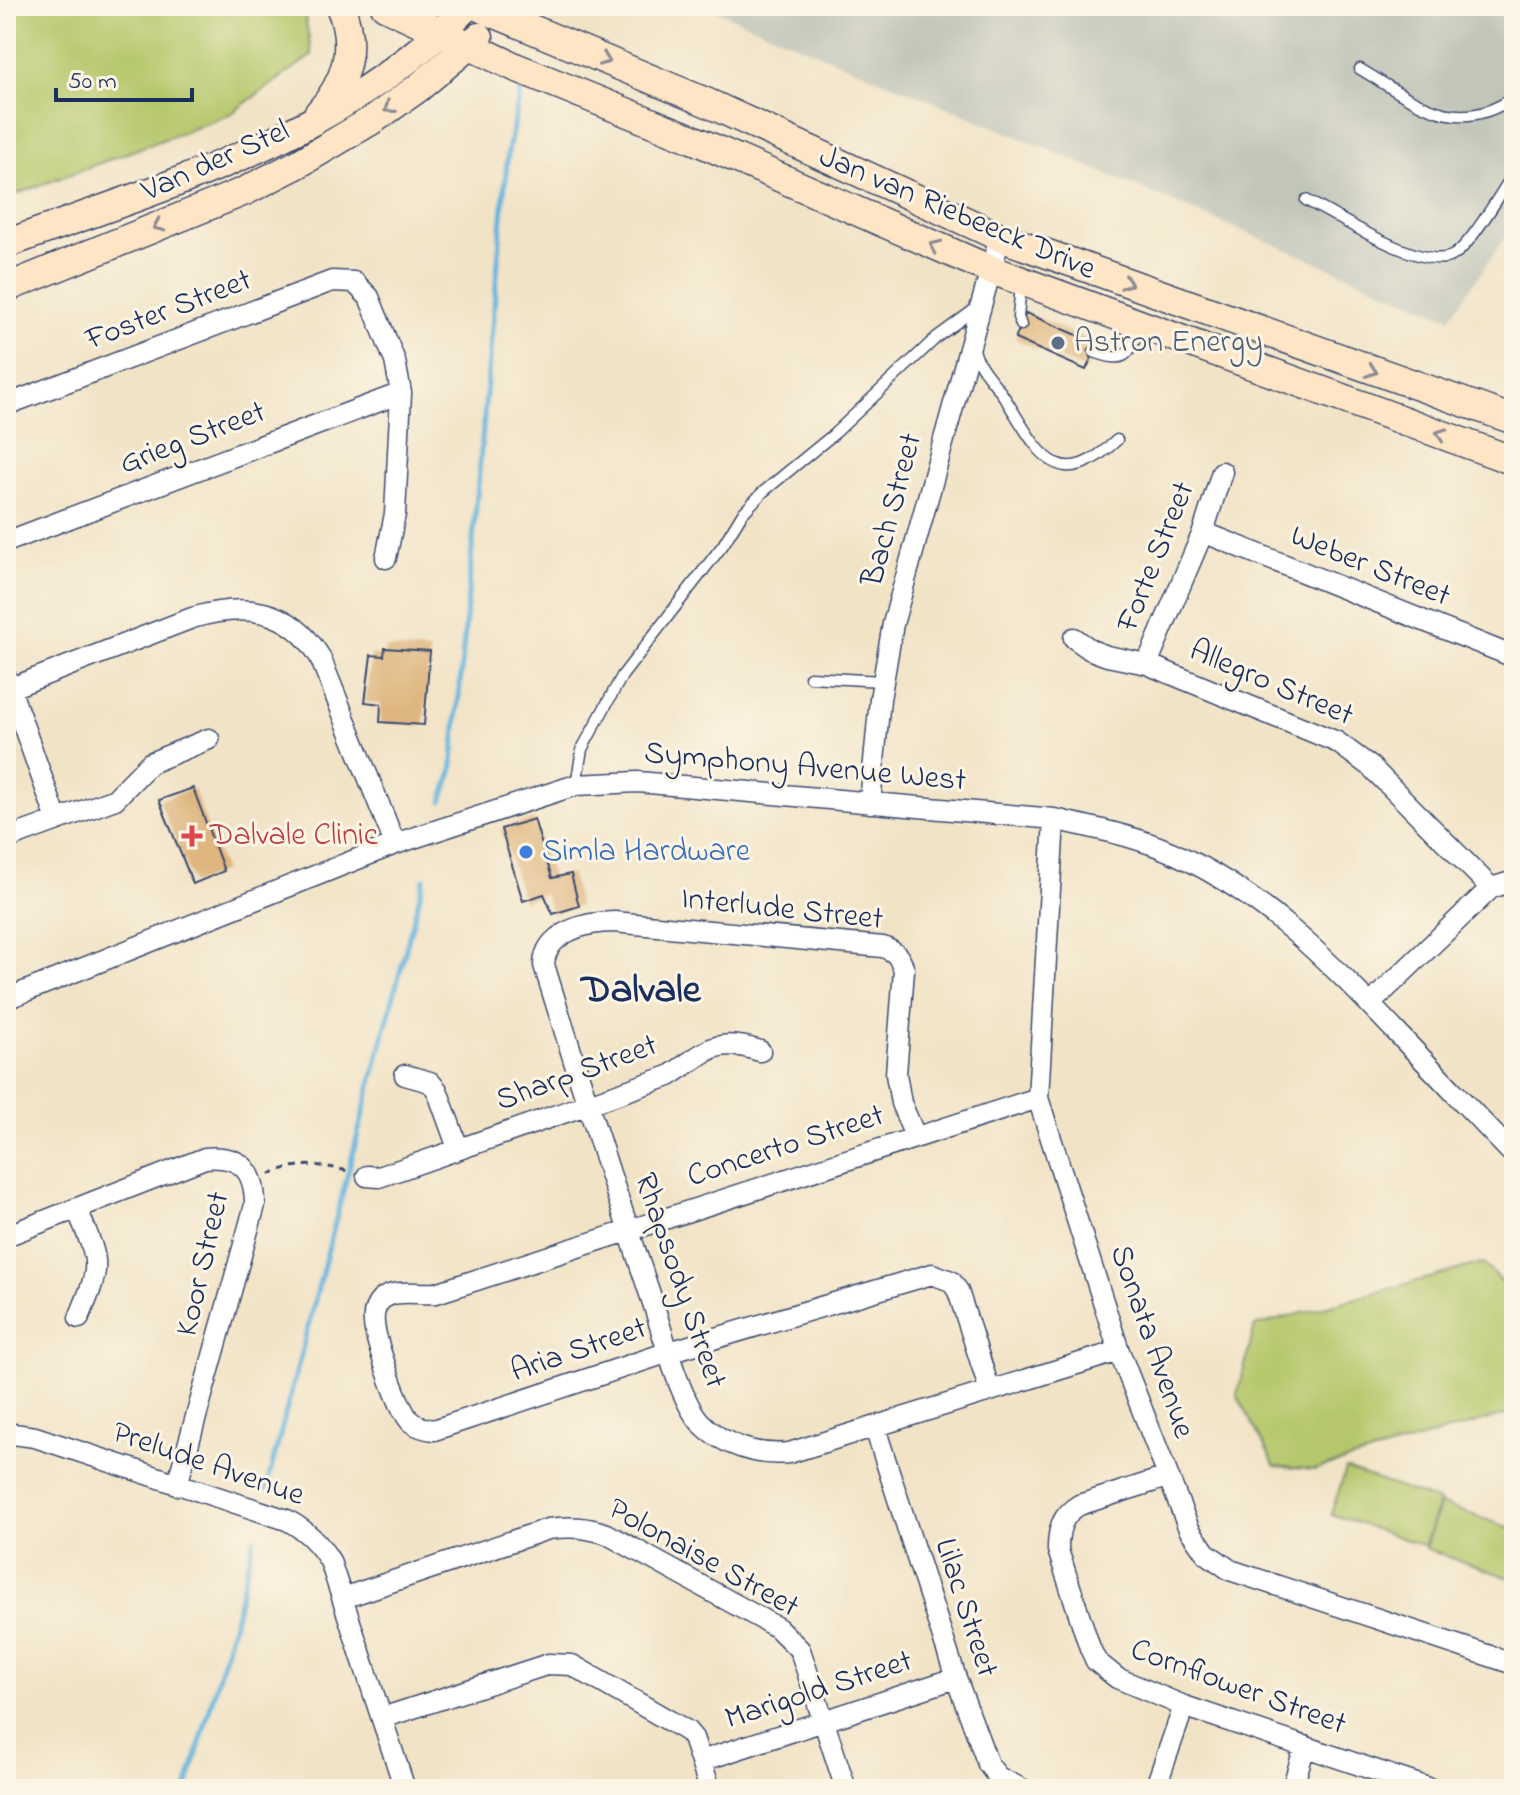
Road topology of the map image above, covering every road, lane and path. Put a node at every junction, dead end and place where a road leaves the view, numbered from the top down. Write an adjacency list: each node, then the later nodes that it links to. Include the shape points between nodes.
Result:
1 (340, 6): 11 (main road, via 350,41 349,60 328,103)
2 (385, 6): 5 (main road, Jan van Riebeeck Drive)
3 (467, 6): 5 (main road, Van der Stel)
4 (496, 9): 6 (main road, Van der Stel); 14 (main road, Jan van Riebeeck Drive, one-way to 14)
5 (441, 34): 6 (main road, Jan van Riebeeck Drive); 11 (main road, Van der Stel, via 391,74)
6 (469, 46): 7 (main road, Jan van Riebeeck Drive); 9 (main road, Van der Stel)
7 (510, 65): 9 (main road); 16 (main road, Jan van Riebeeck Drive, one-way to 7)
8 (1360, 69): 10 (lane, via 1430,110 1453,116 1477,116)
9 (418, 88): 18 (main road, Van der Stel, one-way to 18, via 338,142 245,191)
10 (1514, 97)
11 (310, 124): 15 (main road, Van der Stel, via 233,161)
12 (1514, 173): 13 (lane, via 1468,242 1438,260 1394,246)
13 (1306, 200)
14 (1000, 237): 16 (street, Bach Street); 26 (main road, Jan van Riebeeck Drive, one-way to 26)
15 (6, 244)
16 (989, 269): 17 (main road, Jan van Riebeeck Drive); 19 (street, Bach Street)
17 (1022, 282): 20 (lane); 21 (main road, Jan van Riebeeck Drive)
18 (6, 288)
19 (980, 306): 22 (street, Bach Street); 40 (lane, via 937,337 742,514 622,676 582,749)
20 (1021, 325)
21 (1141, 325): 23 (lane, via 1123,358); 28 (main road, Jan van Riebeeck Drive, one-way to 21)
22 (972, 336): 27 (lane, via 983,371 1047,459 1081,465); 37 (street, Bach Street)
23 (1094, 352)
24 (401, 393): 25 (street, Foster Street, via 395,361 369,297 354,282 332,281); 31 (street, Grieg Street); 32 (street, via 395,514)
25 (6, 405)
26 (1514, 420)
27 (1117, 440)
28 (1514, 461)
29 (1222, 472): 30 (street, Forte Street)
30 (1203, 532): 34 (street, Weber Street); 35 (street, Forte Street)
31 (6, 542)
32 (386, 558)
33 (1074, 638): 35 (street, Allegro Street, via 1107,656)
34 (1514, 657)
35 (1147, 664): 47 (street, Allegro Street, via 1355,753)
36 (810, 677): 37 (lane)
37 (882, 681): 41 (street, Bach Street)
38 (8, 685): 43 (street); 45 (street, via 192,618 222,610 267,614 308,639 320,657)
39 (209, 739): 43 (street, via 150,763 115,799)
40 (576, 785): 41 (street, Symphony Avenue West, via 638,782); 45 (street, Symphony Avenue West)
41 (870, 803): 42 (street, Symphony Avenue West)
42 (1054, 819): 50 (street, Symphony Avenue West, via 1161,848 1217,876 1282,920); 53 (street, Sonata Avenue)
43 (57, 820): 44 (street)
44 (6, 839)
45 (395, 844): 49 (street, Symphony Avenue West)
46 (1514, 881): 47 (street)
47 (1491, 888): 50 (street)
48 (544, 965): 54 (street, Rhapsody Street); 55 (street, Interlude Street, via 544,953 557,937 601,922 894,951 905,981 897,1089)
49 (6, 999)
50 (1370, 1004): 57 (street, Symphony Avenue West)
51 (760, 1051): 54 (street, Sharp Street, via 733,1045 703,1051 669,1076)
52 (405, 1075): 56 (street, via 430,1082 437,1090)
53 (1038, 1098): 55 (street, Concerto Street); 66 (street, Sonata Avenue)
54 (587, 1105): 56 (street, Sharp Street); 62 (street, Rhapsody Street)
55 (915, 1136): 62 (street, Concerto Street)
56 (458, 1148): 59 (street, Sharp Street, via 379,1177)
57 (1514, 1155)
58 (327, 1166): 60 (path, via 294,1166)
59 (367, 1176)
60 (253, 1184): 61 (street, Koor Street, via 239,1163 224,1156 205,1158); 72 (street, Koor Street, via 255,1205)
61 (77, 1209): 63 (street, Koor Street); 65 (street, via 97,1265)
62 (628, 1229): 64 (street, Concerto Street, via 436,1293 385,1297); 67 (street, Rhapsody Street)
63 (6, 1236)
64 (374, 1311): 67 (street, Aria Street, via 375,1331 401,1410 423,1429 445,1429)
65 (79, 1318)
66 (1119, 1351): 68 (street, Rhapsody Street); 71 (street, Sonata Avenue)
67 (669, 1352): 68 (street, Aria Street, via 942,1275 958,1291); 69 (street, Rhapsody Street, via 700,1421 736,1446 757,1453 789,1453)
68 (990, 1391): 69 (street, Rhapsody Street)
69 (875, 1428): 75 (street, Lilac Street)
70 (6, 1433): 72 (street, Prelude Avenue, via 35,1437)
71 (1167, 1477): 74 (street, Sonata Avenue, via 1189,1529 1206,1553 1230,1570); 76 (street, Cornflower Street, via 1068,1512 1058,1550 1096,1661 1117,1678)
72 (177, 1485): 73 (street, Prelude Avenue, via 307,1531 330,1561)
73 (343, 1598): 77 (street, Prelude Avenue); 78 (street, Polonaise Street, via 548,1529 590,1528 778,1628 800,1650)
74 (1514, 1664)
75 (956, 1678): 78 (street, Marigold Street); 84 (street, Lilac Street, via 988,1764 998,1777)
76 (1184, 1706): 79 (street, Cornflower Street); 85 (street)
77 (382, 1718): 80 (street, via 560,1663 678,1724 693,1738); 81 (street, Prelude Avenue)
78 (825, 1721): 80 (street, Marigold Street); 83 (street, Polonaise Street)
79 (1305, 1746): 86 (street); 87 (street, Cornflower Street)
80 (701, 1761): 82 (street)
81 (405, 1789)
82 (710, 1789)
83 (846, 1789)
84 (1022, 1789)
85 (1155, 1789)
86 (1292, 1789)
87 (1431, 1789)

